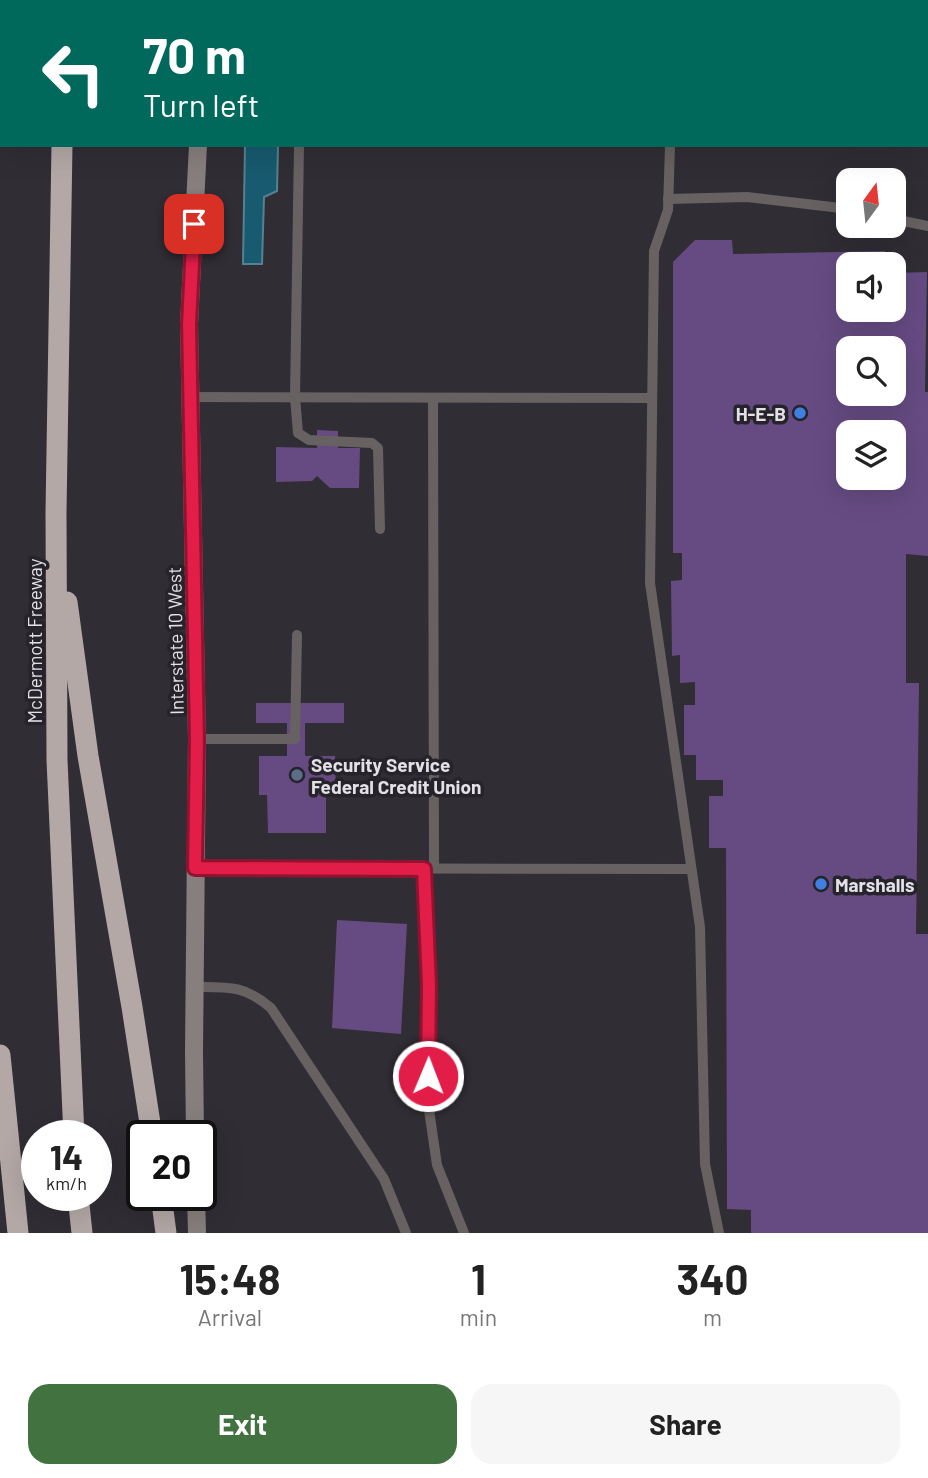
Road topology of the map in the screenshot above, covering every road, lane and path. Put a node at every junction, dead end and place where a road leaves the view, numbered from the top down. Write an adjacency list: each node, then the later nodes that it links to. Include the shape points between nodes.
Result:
1 (62, 147): 13 (highway, McDermott Freeway)
2 (198, 147): 9 (main road, Interstate 10 West, via 189,324)
3 (299, 147): 10 (lane)
4 (670, 147): 5 (lane)
5 (668, 199): 6 (lane, via 747,197); 12 (lane, via 654,251)
6 (836, 207)
7 (906, 221): 8 (lane)
8 (928, 226)
9 (191, 397): 10 (lane); 16 (main road, Interstate 10 West)
10 (295, 397): 11 (lane); 14 (lane, via 298,433 309,440 372,443 378,448)
11 (433, 398): 12 (lane); 18 (lane)
12 (652, 398): 19 (lane, via 650,583)
13 (56, 512): 22 (highway, McDermott Freeway, via 57,760); 23 (highway, via 88,756)
14 (380, 529)
15 (297, 635): 16 (lane, via 295,739)
16 (197, 739): 17 (main road, Interstate 10 West)
17 (195, 868): 18 (lane); 20 (main road, Interstate 10 West)
18 (429, 868): 19 (lane); 33 (lane, via 428,1103 437,1165)
19 (691, 869): 34 (lane, via 700,927 705,1164)
20 (194, 987): 24 (main road, Interstate 10 West); 32 (lane, via 236,987 271,1008 384,1179)
21 (0, 1055): 28 (highway)
22 (73, 1120)
23 (150, 1120)
24 (195, 1120)
25 (80, 1211): 29 (highway)
26 (163, 1211): 30 (highway)
27 (196, 1211): 31 (main road)
28 (18, 1233)
29 (82, 1233)
30 (166, 1233)
31 (197, 1233)
32 (406, 1233)
33 (464, 1233)
34 (719, 1233)

